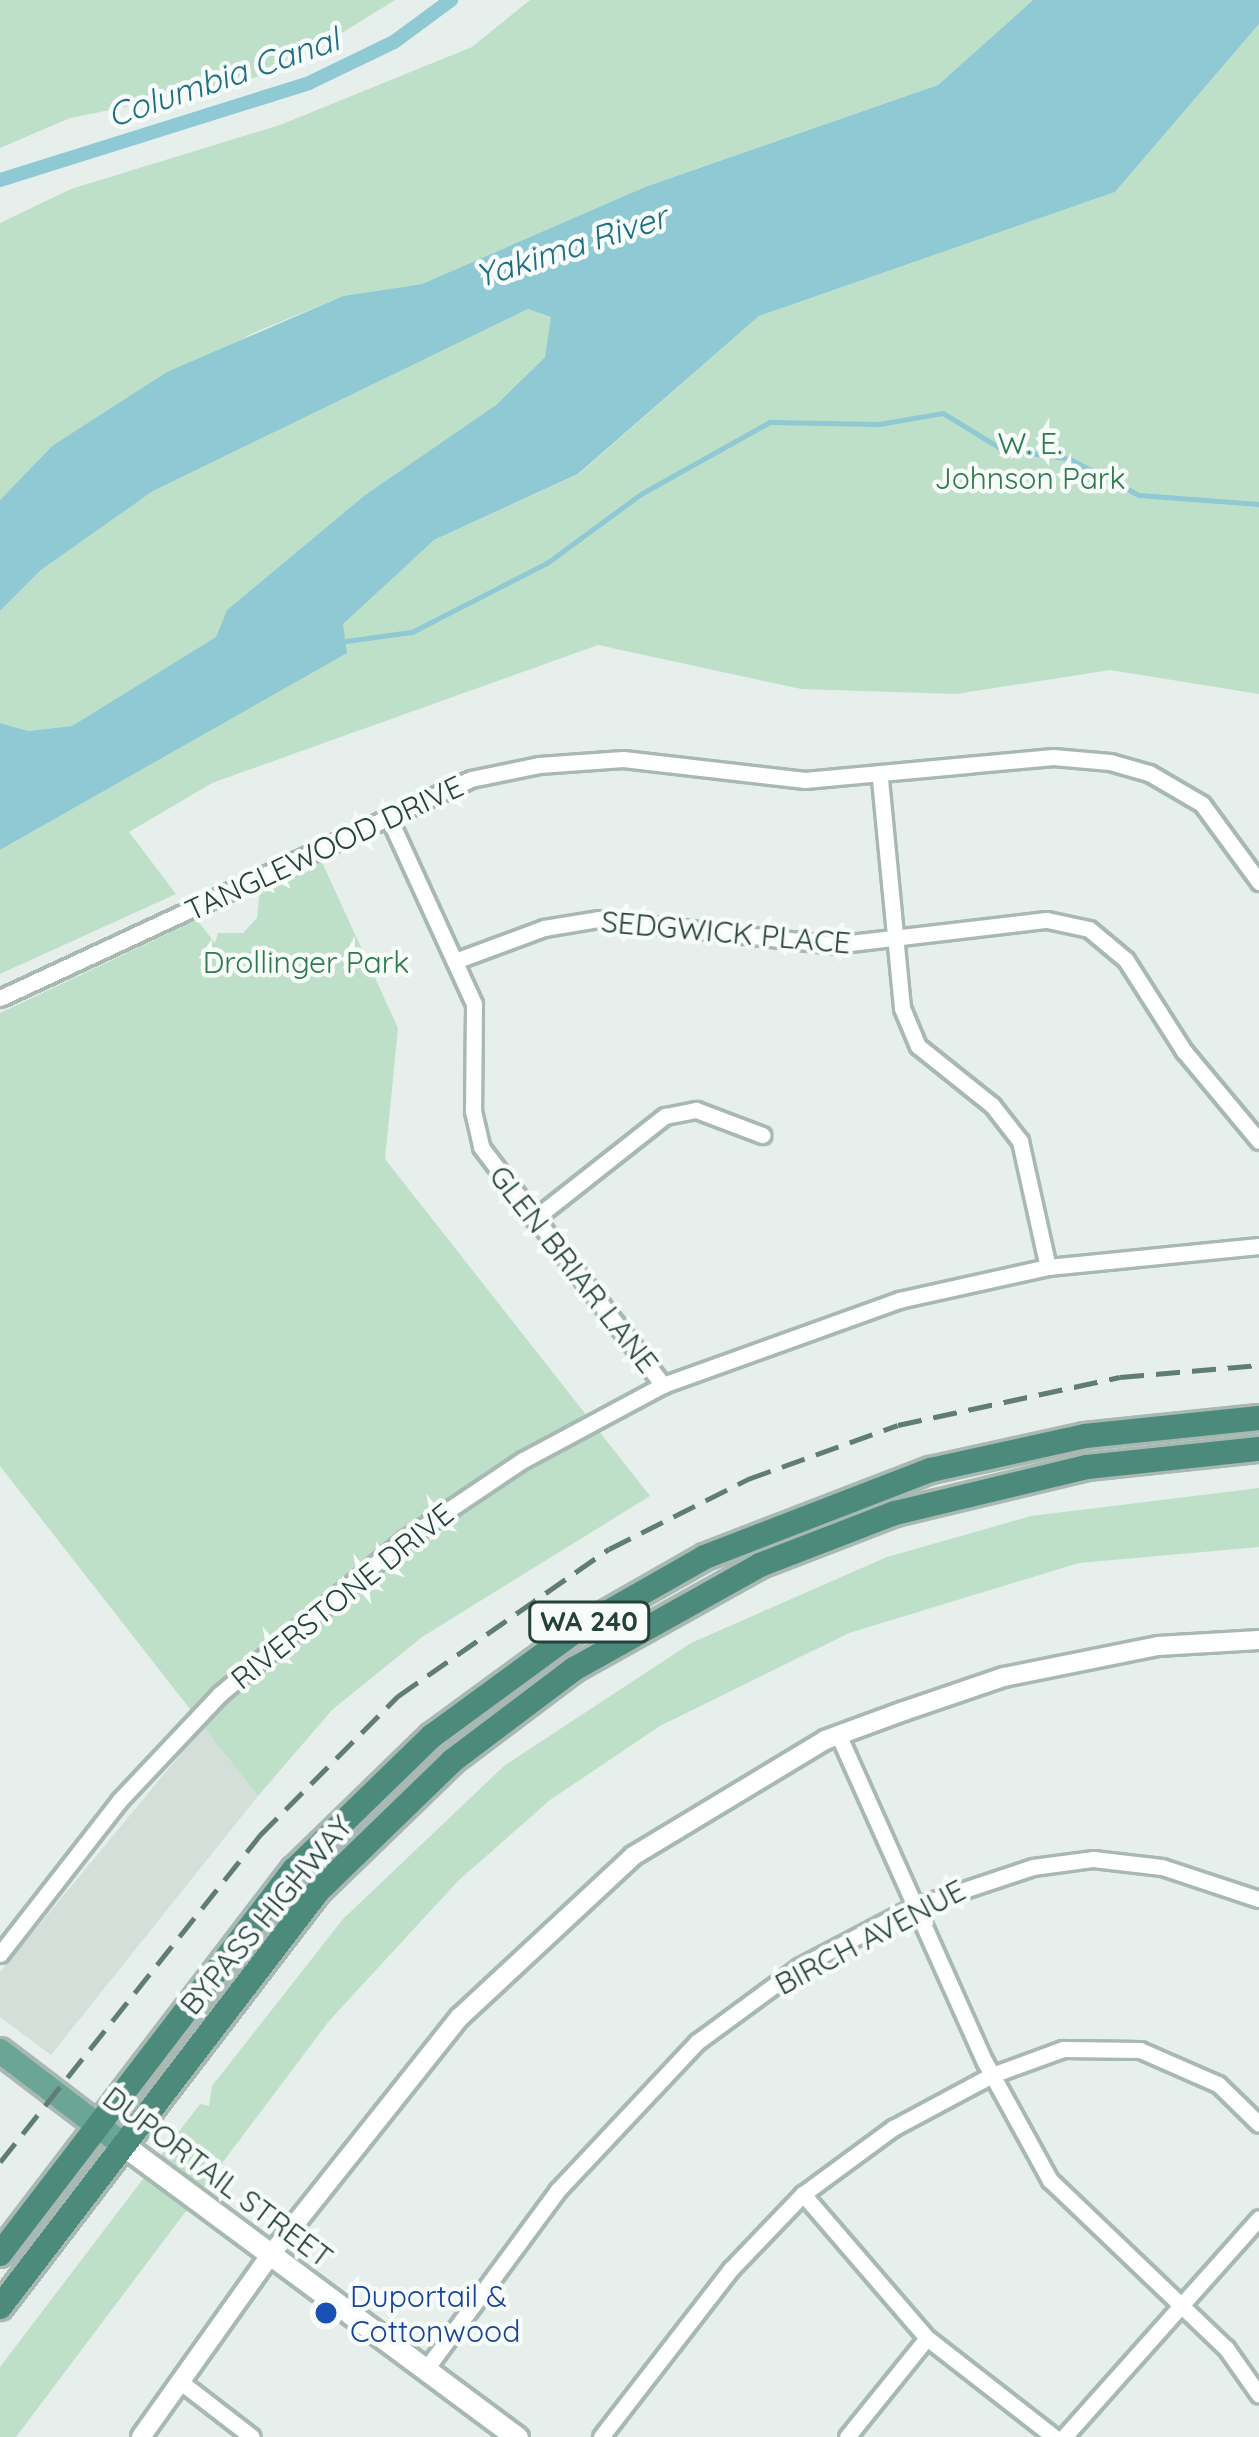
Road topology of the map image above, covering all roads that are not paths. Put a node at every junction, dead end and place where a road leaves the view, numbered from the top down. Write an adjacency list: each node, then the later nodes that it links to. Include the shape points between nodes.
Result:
1 (880, 779): 2 (street, TANGLEWOOD DRIVE, via 805,780 622,759 539,765 471,779); 3 (street, TANGLEWOOD DRIVE, via 1053,757 1109,762 1149,773 1202,804); 4 (street)
2 (388, 816): 5 (street, GLEN BRIAR LANE); 6 (street, TANGLEWOOD DRIVE)
3 (1259, 882)
4 (896, 942): 5 (street, SEDGWICK PLACE, via 833,945 599,920 544,928); 8 (street, SEDGWICK PLACE, via 1047,920 1089,929 1126,960 1184,1051); 11 (street, via 902,1008 918,1046 992,1106 1020,1141)
5 (454, 961): 9 (street, GLEN BRIAR LANE, via 474,1004 472,1111 481,1147)
6 (0, 998)
7 (762, 1135): 9 (street, via 697,1110 664,1116)
8 (1259, 1141)
9 (534, 1219): 12 (street, GLEN BRIAR LANE)
10 (1259, 1246): 11 (street, RIVERSTONE DRIVE)
11 (1048, 1267): 12 (street, RIVERSTONE DRIVE, via 899,1300)
12 (663, 1384): 19 (street, RIVERSTONE DRIVE, via 523,1460 405,1538 271,1646 132,1786)
13 (1259, 1418): 22 (highway, BYPASS HIGHWAY / WA 240, via 1085,1436 931,1470 784,1522 625,1600 502,1681 356,1806 280,1886)
14 (1259, 1449): 24 (highway, BYPASS HIGHWAY / WA 240, via 1087,1467 895,1513 760,1565 629,1635 514,1711 354,1852)
15 (1259, 1640): 16 (street, via 1158,1646 1004,1677)
16 (838, 1734): 18 (street); 27 (street, via 732,1794 584,1895 460,2017)
17 (1259, 1899): 18 (street, BIRCH AVENUE, via 1223,1881 1093,1859 980,1879)
18 (914, 1906): 21 (street); 32 (street, BIRCH AVENUE, via 799,1967 698,2042 558,2190)
19 (0, 1954)
20 (0, 2051): 22 (main road, DUPORTAIL STREET)
21 (992, 2075): 23 (street, via 1064,2049 1140,2050 1218,2084); 25 (street, via 893,2128); 29 (street, via 1050,2180)
22 (97, 2124): 24 (main road, DUPORTAIL STREET); 28 (highway, BYPASS HIGHWAY / WA 240)
23 (1259, 2124)
24 (122, 2144): 27 (main road, DUPORTAIL STREET); 30 (highway, BYPASS HIGHWAY / WA 240)
25 (802, 2194): 31 (street); 38 (street, via 731,2269)
26 (1259, 2218): 29 (street)
27 (272, 2253): 32 (main road, DUPORTAIL STREET); 33 (street)
28 (0, 2254)
29 (1181, 2304): 34 (street); 41 (street)
30 (0, 2307)
31 (927, 2338): 39 (street); 40 (street)
32 (426, 2368): 37 (main road, DUPORTAIL STREET)
33 (182, 2383): 35 (street); 36 (street)
34 (1259, 2395)
35 (141, 2437)
36 (252, 2437)
37 (517, 2437)
38 (601, 2437)
39 (847, 2437)
40 (1054, 2437)
41 (1064, 2437)

